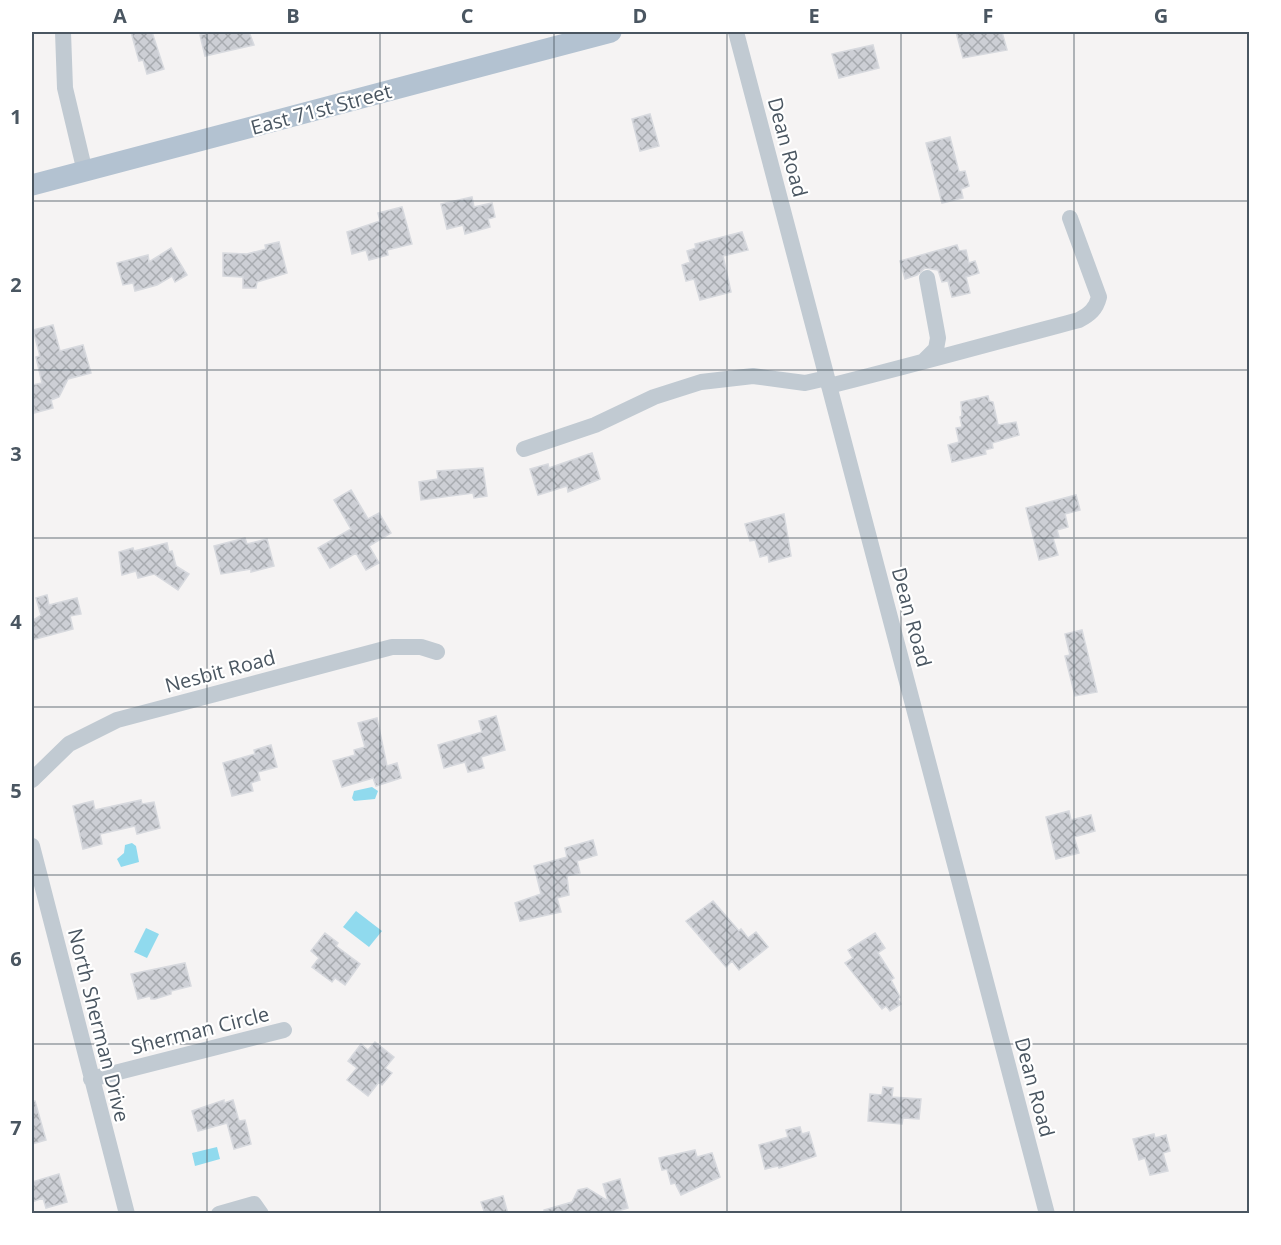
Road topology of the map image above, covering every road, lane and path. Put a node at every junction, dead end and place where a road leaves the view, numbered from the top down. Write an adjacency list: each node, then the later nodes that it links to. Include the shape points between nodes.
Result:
1 (63, 32): 4 (street, via 65,88)
2 (611, 32): 4 (main road, East 71st Street)
3 (736, 32): 9 (street, Dean Road)
4 (84, 172): 5 (main road, East 71st Street)
5 (32, 185)
6 (1070, 218): 8 (street, via 1099,297 1089,315)
7 (927, 278): 8 (street, via 938,338 936,349)
8 (926, 360): 9 (street)
9 (828, 382): 10 (street, via 753,376 701,382); 19 (street, Dean Road)
10 (524, 449)
11 (437, 652): 12 (street, Nesbit Road, via 422,647 392,647 117,720 69,744)
12 (32, 780)
13 (32, 846): 15 (street, North Sherman Drive)
14 (284, 1029): 15 (street, Sherman Circle)
15 (91, 1079): 16 (street, North Sherman Drive)
16 (127, 1214)
17 (219, 1214): 18 (street, via 254,1204)
18 (261, 1214)
19 (1047, 1214)

